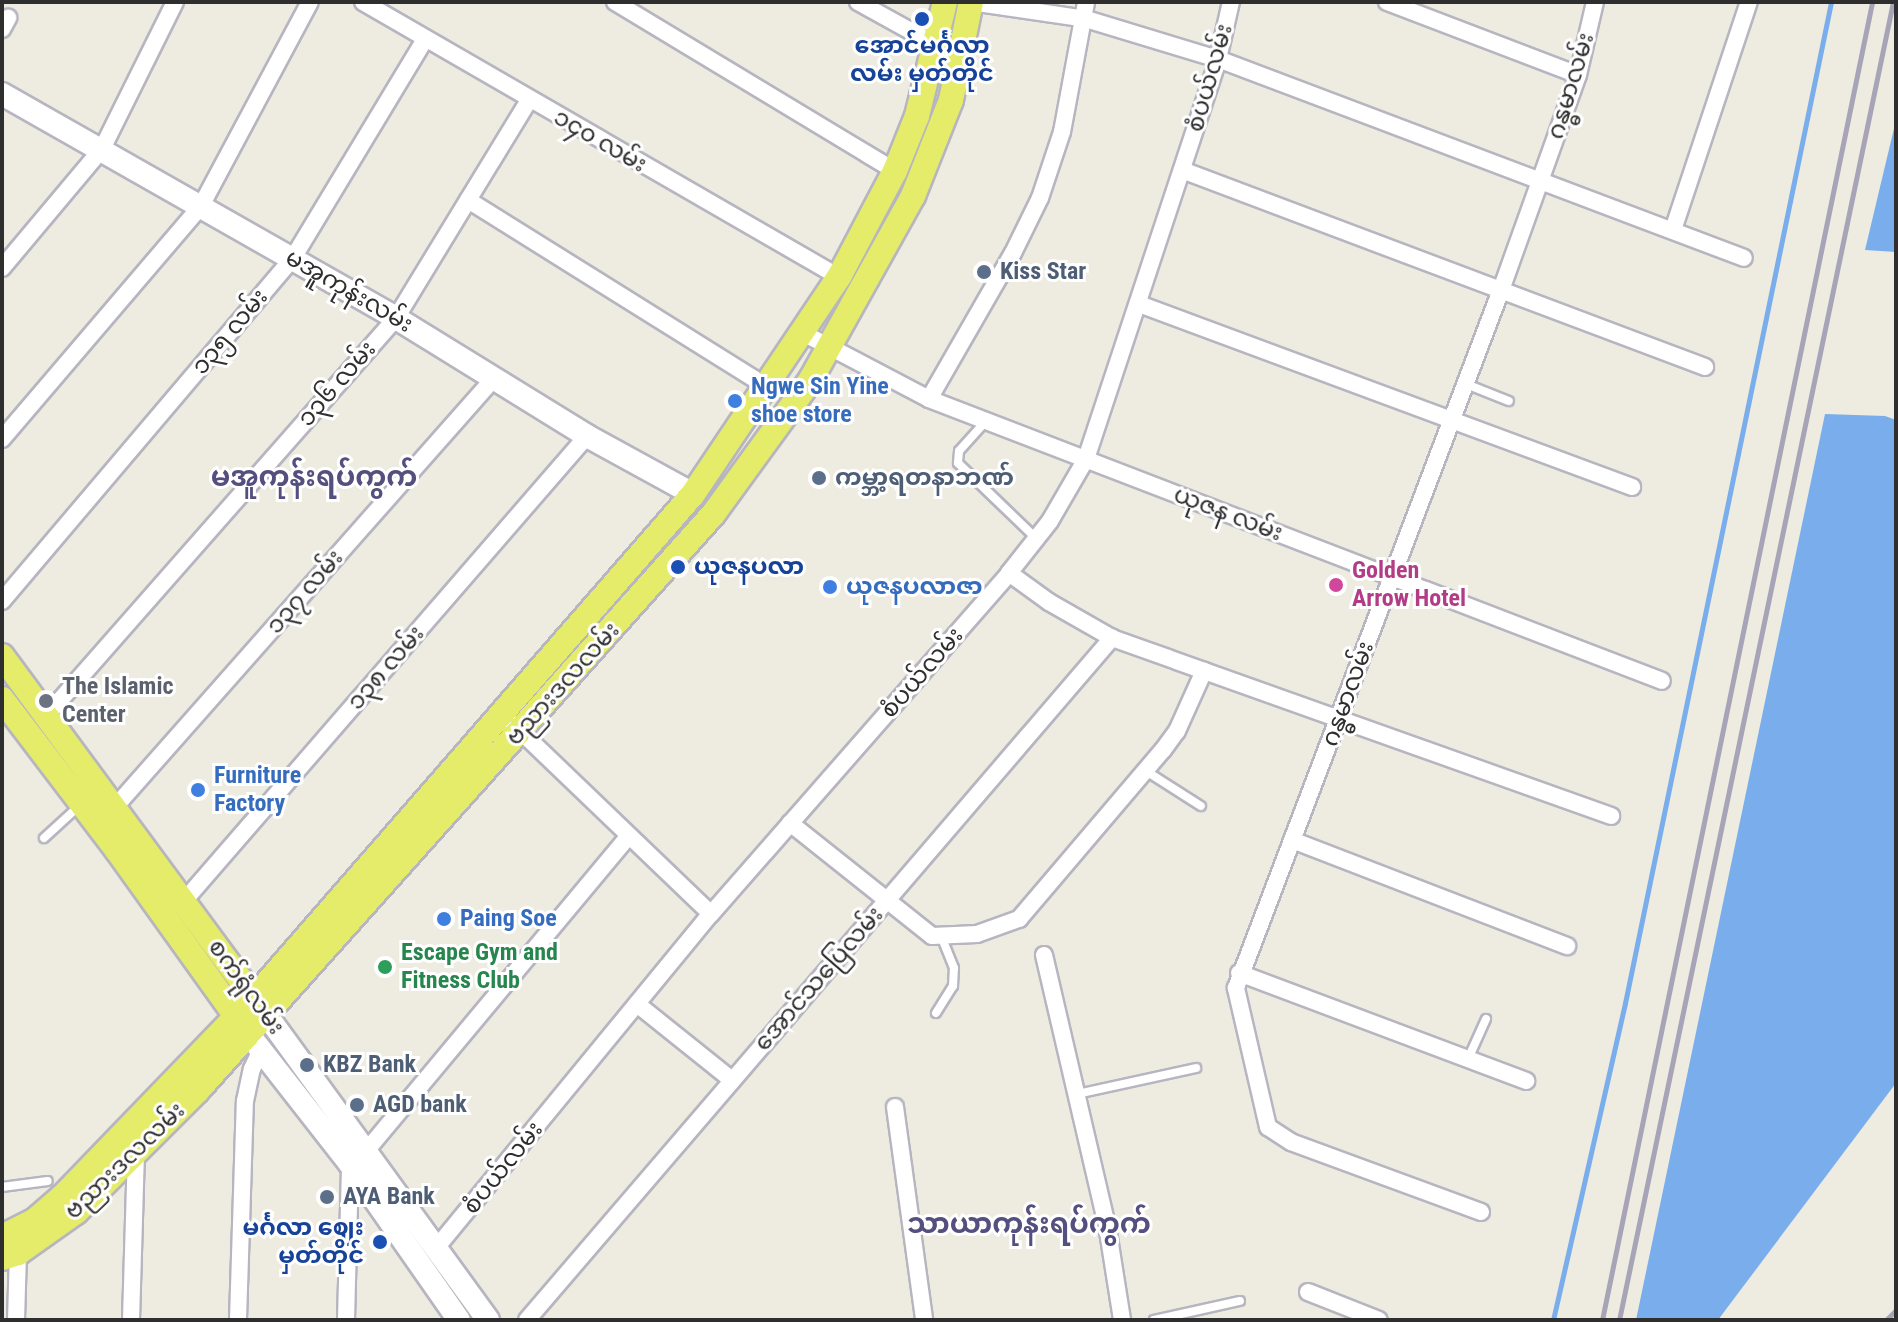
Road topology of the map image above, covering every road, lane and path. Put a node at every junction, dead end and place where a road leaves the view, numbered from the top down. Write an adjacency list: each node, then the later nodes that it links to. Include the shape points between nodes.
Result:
1 (175, 2): 22 (street)
2 (310, 2): 27 (street)
3 (363, 2): 15 (street, ၁၄၀ လမ်း)
4 (615, 2): 24 (street)
5 (858, 2): 16 (street)
6 (945, 2): 16 (main road, ဗညားဒလလမ်း)
7 (971, 2): 14 (street); 18 (main road, ဗညားဒလလမ်း)
8 (1086, 2): 14 (street)
9 (1231, 2): 17 (street, စံပယ်လမ်း)
10 (1387, 2): 13 (street)
11 (1595, 2): 19 (street, ဂန္ဓမာလမ်း)
12 (1749, 2): 28 (street)
13 (1427, 9): 19 (street)
14 (1086, 19): 17 (street); 42 (street, via 1062,132 1040,198)
15 (425, 39): 21 (street, ၁၄၀ လမ်း); 29 (street, ၁၃၅ လမ်း)
16 (936, 45): 18 (street); 24 (main road, ဗညားဒလလမ်း)
17 (1218, 59): 23 (street, စံပယ်လမ်း); 25 (street)
18 (960, 62): 37 (main road, ဗညားဒလလမ်း, via 943,128 913,196)
19 (1578, 75): 25 (street, ဂန္ဓမာလမ်း)
20 (2, 94): 22 (street, မအူကုန်းလမ်း)
21 (529, 100): 26 (street, ၁၃၆ လမ်း); 32 (street, ၁၄၀ လမ်း)
22 (102, 149): 27 (street, မအူကုန်းလမ်း); 31 (street)
23 (1182, 170): 33 (street); 34 (street, စံပယ်လမ်း)
24 (895, 171): 32 (main road, ဗညားဒလလမ်း)
25 (1539, 183): 28 (street); 33 (street, ဂန္ဓမာလမ်း)
26 (468, 200): 35 (street, ၁၃၆ လမ်း); 41 (street)
27 (201, 206): 29 (street, မအူကုန်းလမ်း); 47 (street)
28 (1673, 230): 30 (street)
29 (293, 258): 35 (street, မအူကုန်းလမ်း); 54 (street, ၁၃၅ လမ်း)
30 (1744, 258)
31 (2, 268)
32 (839, 277): 36 (main road, ဗညားဒလလမ်း)
33 (1501, 290): 38 (street); 40 (street, ဂန္ဓမာလမ်း)
34 (1139, 304): 44 (street); 48 (street, စံပယ်လမ်း)
35 (396, 318): 39 (street, မအူကုန်းလမ်း); 61 (street, ၁၃၆ လမ်း)
36 (801, 332): 37 (street, ယုဇန လမ်း); 41 (main road, ဗညားဒလလမ်း)
37 (828, 348): 42 (street, ယုဇန လမ်း); 63 (main road, ဗညားဒလလမ်း, via 778,429 714,513)
38 (1705, 367)
39 (495, 377): 46 (street, မအူကုန်းလမ်း); 67 (street, ၁၃၇ လမ်း)
40 (1466, 384): 43 (lane); 44 (street, ဂန္ဓမာလမ်း)
41 (766, 386): 50 (main road, ဗညားဒလလမ်း)
42 (929, 399): 45 (street, ယုဇန လမ်း)
43 (1509, 401)
44 (1453, 419): 49 (street); 53 (street, ဂန္ဓမာလမ်း)
45 (987, 421): 48 (street, ယုဇန လမ်း); 51 (lane, via 959,451 958,463)
46 (587, 436): 50 (street, မအူကုန်းလမ်း); 73 (street, ၁၃၈ လမ်း)
47 (2, 439)
48 (1086, 459): 51 (street, စံပယ်လမ်း); 53 (street, ယုဇန လမ်း)
49 (1632, 487)
50 (693, 494): 60 (main road, ဗညားဒလလမ်း)
51 (1037, 539): 52 (street, စံပယ်လမ်း)
52 (1009, 573): 55 (street); 69 (street, စံပယ်လမ်း)
53 (1391, 577): 58 (street, ယုဇန လမ်း); 62 (street, ဂန္ဓမာလမ်း)
54 (2, 601)
55 (1112, 638): 57 (street); 74 (street, အောင်သပြေလမ်း)
56 (2, 656): 61 (main road, စက်ရုံလမ်း)
57 (1204, 671): 62 (street); 64 (street, via 1177,731)
58 (1662, 681)
59 (2, 699): 65 (main road, စက်ရုံလမ်း)
60 (499, 713): 63 (street); 81 (main road, ဗညားဒလလမ်း)
61 (47, 715): 67 (main road, စက်ရုံလမ်း)
62 (1340, 717): 68 (street); 72 (street, ဂန္ဓမာလမ်း)
63 (522, 731): 70 (street); 81 (main road, ဗညားဒလလမ်း)
64 (1146, 771): 66 (lane); 76 (street, via 1019,919 977,934)
65 (82, 804): 71 (lane); 84 (main road, စက်ရုံလမ်း)
66 (1201, 806)
67 (115, 807): 73 (main road, စက်ရုံလမ်း)
68 (1611, 816)
69 (790, 823): 74 (street); 75 (street, စံပယ်လမ်း)
70 (628, 837): 75 (street); 92 (street)
71 (44, 838)
72 (1292, 840): 77 (street); 79 (street, ဂန္ဓမာလမ်း)
73 (184, 901): 81 (main road, စက်ရုံလမ်း)
74 (886, 901): 76 (street); 87 (street, အောင်သပြေလမ်း)
75 (711, 914): 80 (street, စံပယ်လမ်း)
76 (937, 938): 82 (lane, via 954,968 953,986)
77 (1567, 946)
78 (1044, 955): 89 (street)
79 (1239, 973): 85 (street); 95 (street, ဂန္ဓမာလမ်း, via 1236,999 1268,1127 1291,1142)
80 (637, 1004): 87 (street); 96 (street, စံပယ်လမ်း)
81 (260, 1007): 84 (main road, ဗညားဒလလမ်း); 92 (street, စက်ရုံလမ်း)
82 (936, 1013)
83 (1486, 1019): 85 (lane)
84 (248, 1034): 91 (main road, ဗညားဒလလမ်း); 92 (street, စက်ရုံလမ်း); 94 (main road, ဗညားဒလလမ်း); 102 (street, via 252,1069 245,1101)
85 (1468, 1059): 88 (street)
86 (1196, 1068): 89 (lane)
87 (732, 1080): 106 (street, အောင်သပြေလမ်း)
88 (1526, 1081)
89 (1077, 1094): 108 (street)
90 (895, 1107): 107 (street)
91 (136, 1151): 94 (main road, ဗညားဒလလမ်း); 101 (street)
92 (359, 1157): 96 (street, စက်ရုံလမ်း); 103 (street); 104 (street, စက်ရုံလမ်း)
93 (2, 1187): 94 (lane)
94 (62, 1197): 97 (main road, ဗညားဒလလမ်း)
95 (1481, 1212)
96 (437, 1247): 105 (street, စက်ရုံလမ်း)
97 (7, 1250): 100 (street)
98 (1308, 1292): 110 (street)
99 (1240, 1301): 109 (lane)
100 (16, 1320)
101 (131, 1320)
102 (238, 1320)
103 (346, 1320)
104 (459, 1320)
105 (488, 1320)
106 (527, 1320)
107 (924, 1320)
108 (1122, 1320)
109 (1154, 1320)
110 (1379, 1320)

